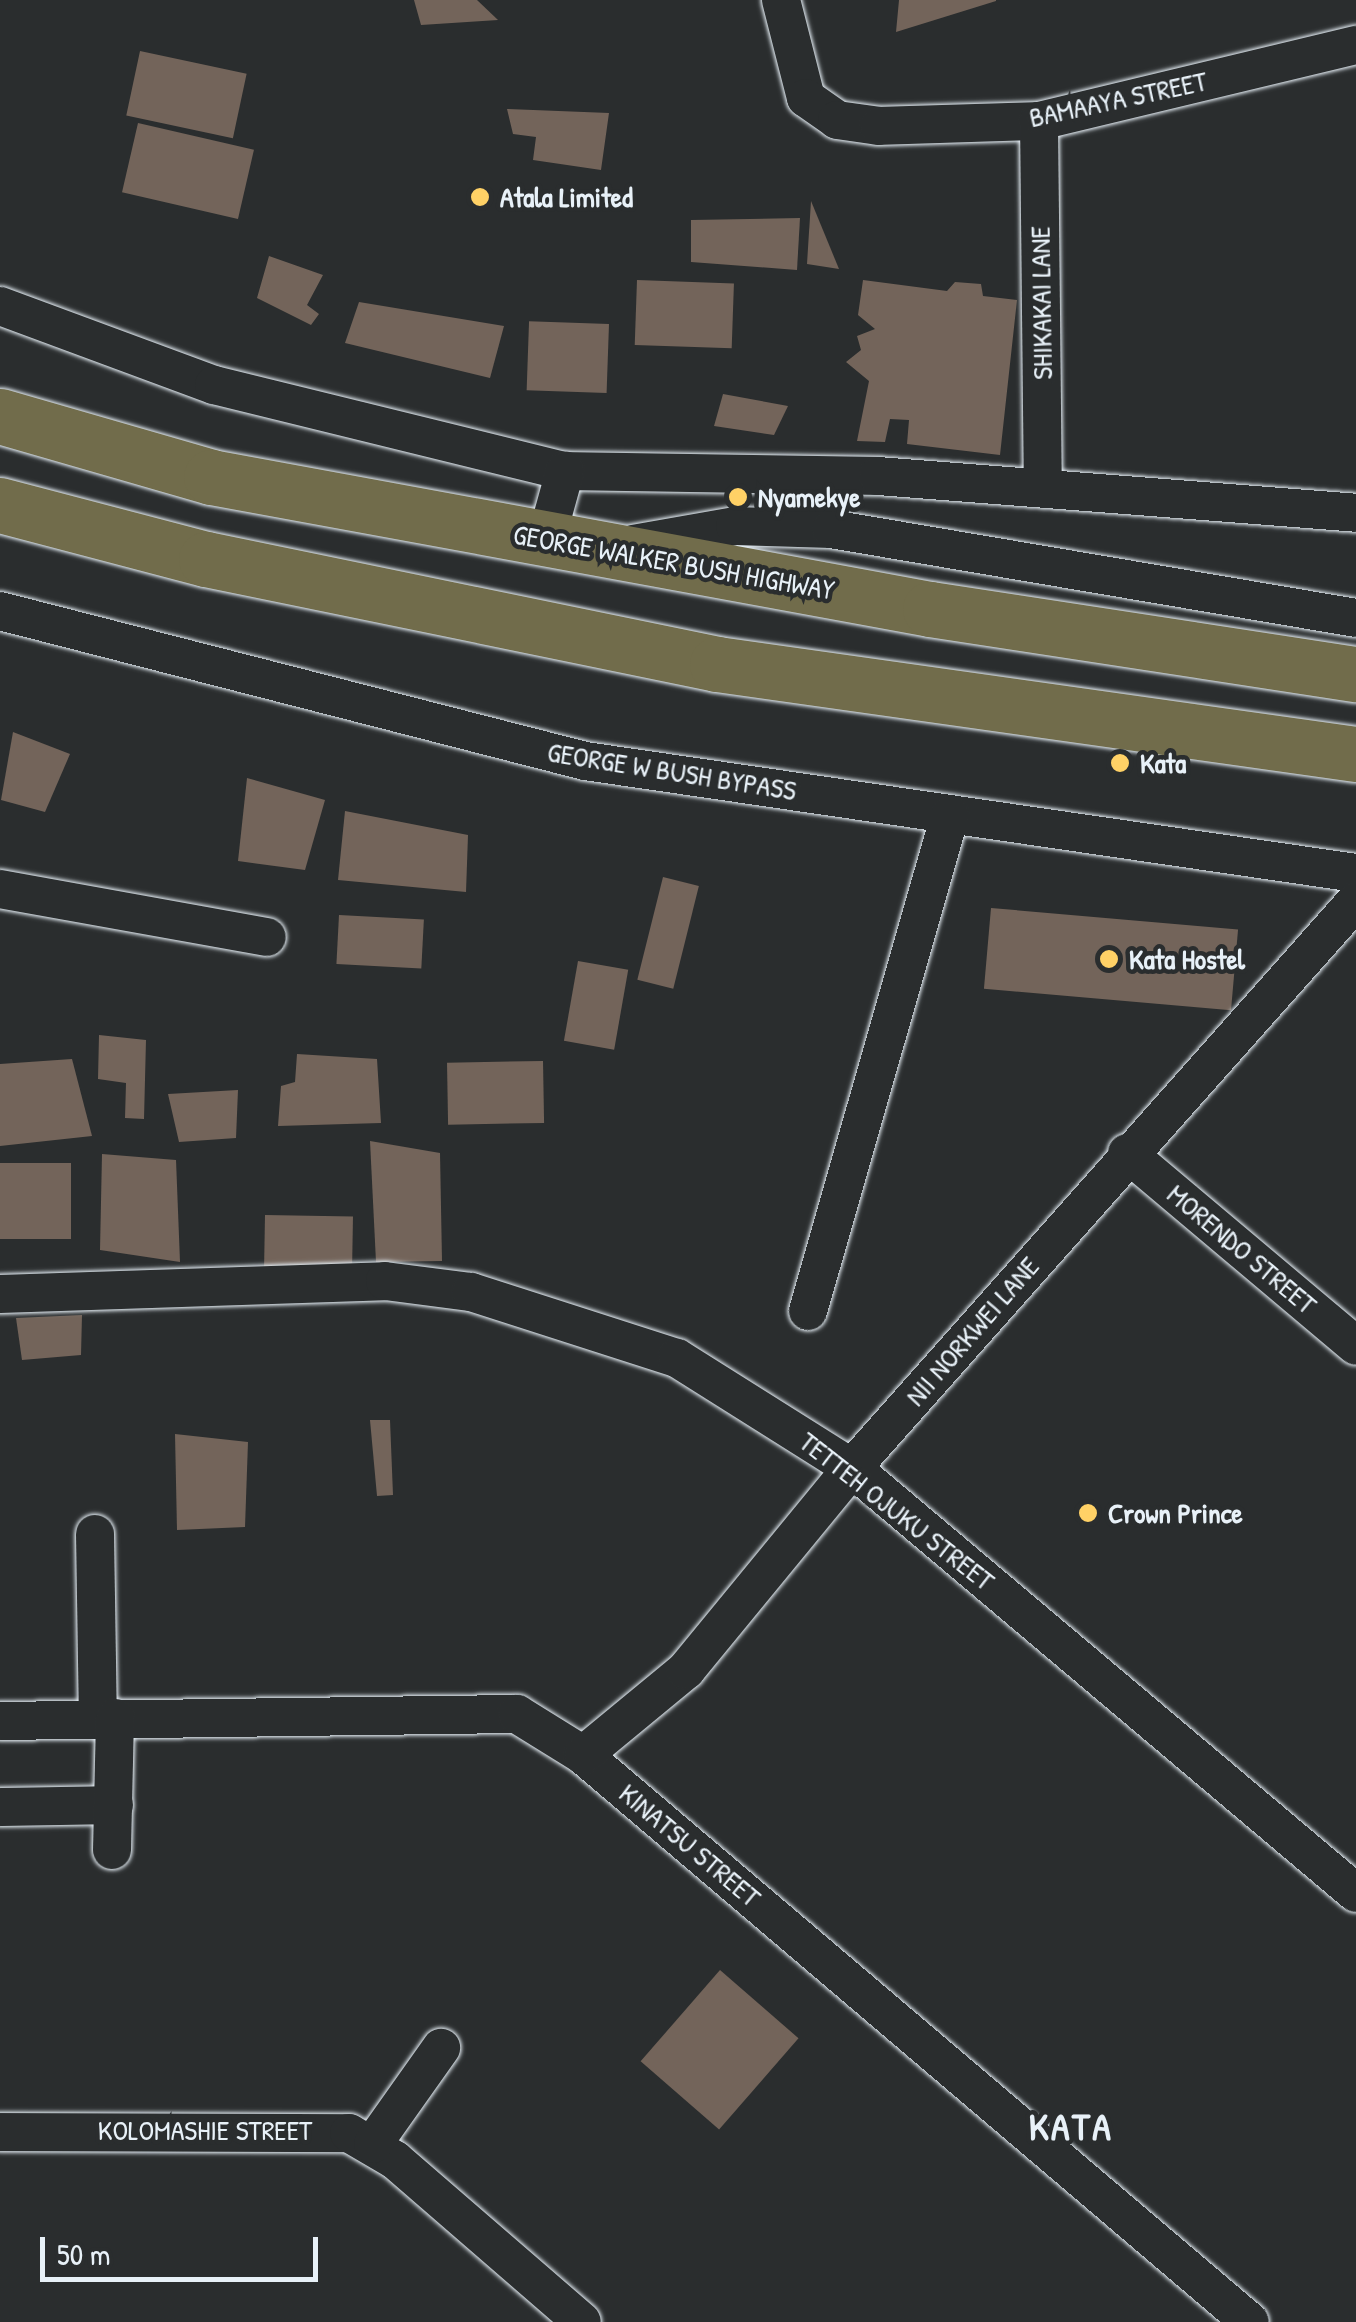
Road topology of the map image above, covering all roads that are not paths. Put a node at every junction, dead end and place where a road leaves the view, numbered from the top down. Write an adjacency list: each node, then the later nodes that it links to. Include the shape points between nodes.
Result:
1 (781, 0): 3 (street, BAMAAYA STREET, via 806,98 836,120)
2 (1356, 45): 3 (street, BAMAAYA STREET)
3 (1039, 121): 7 (street, SHIKAKAI LANE)
4 (0, 306): 6 (street, via 214,385)
5 (0, 416): 10 (highway, GEORGE WALKER BUSH HIGHWAY, via 211,477)
6 (565, 471): 7 (street); 10 (street)
7 (1044, 486): 9 (street)
8 (0, 504): 15 (highway, via 206,559 698,660)
9 (1356, 513)
10 (546, 540): 11 (highway, GEORGE WALKER BUSH HIGHWAY)
11 (603, 550): 13 (street, via 735,526 831,529); 14 (highway, GEORGE WALKER BUSH HIGHWAY)
12 (0, 611): 18 (street, GEORGE W BUSH BYPASS, via 585,761)
13 (1356, 618)
14 (1356, 674)
15 (1194, 738): 16 (highway); 17 (highway)
16 (1356, 754)
17 (1356, 794)
18 (950, 815): 19 (street, GEORGE W BUSH BYPASS); 25 (street)
19 (1356, 873)
20 (0, 889): 22 (street)
21 (1356, 901): 23 (street, NII NORKWEI LANE)
22 (267, 937)
23 (1127, 1153): 26 (street, MORENDO STREET); 27 (street, NII NORKWEI LANE)
24 (0, 1294): 27 (street, TETTEH OJUKU STREET, via 385,1281 471,1292 677,1358)
25 (808, 1311)
26 (1356, 1346)
27 (852, 1468): 31 (street, NII NORKWEI LANE, via 686,1670); 35 (street, TETTEH OJUKU STREET)
28 (95, 1534): 29 (street)
29 (107, 1718): 30 (street, KINATSU STREET); 31 (street, KINATSU STREET, via 491,1707); 32 (street)
30 (0, 1721)
31 (584, 1755): 40 (street, KINATSU STREET)
32 (114, 1805): 33 (street); 34 (street)
33 (0, 1806)
34 (112, 1850)
35 (1356, 1893)
36 (440, 2048): 38 (street)
37 (0, 2132): 38 (street, KOLOMASHIE STREET, via 230,2126 349,2132)
38 (373, 2144): 39 (street, KOLOMASHIE STREET)
39 (582, 2322)
40 (1250, 2322)

